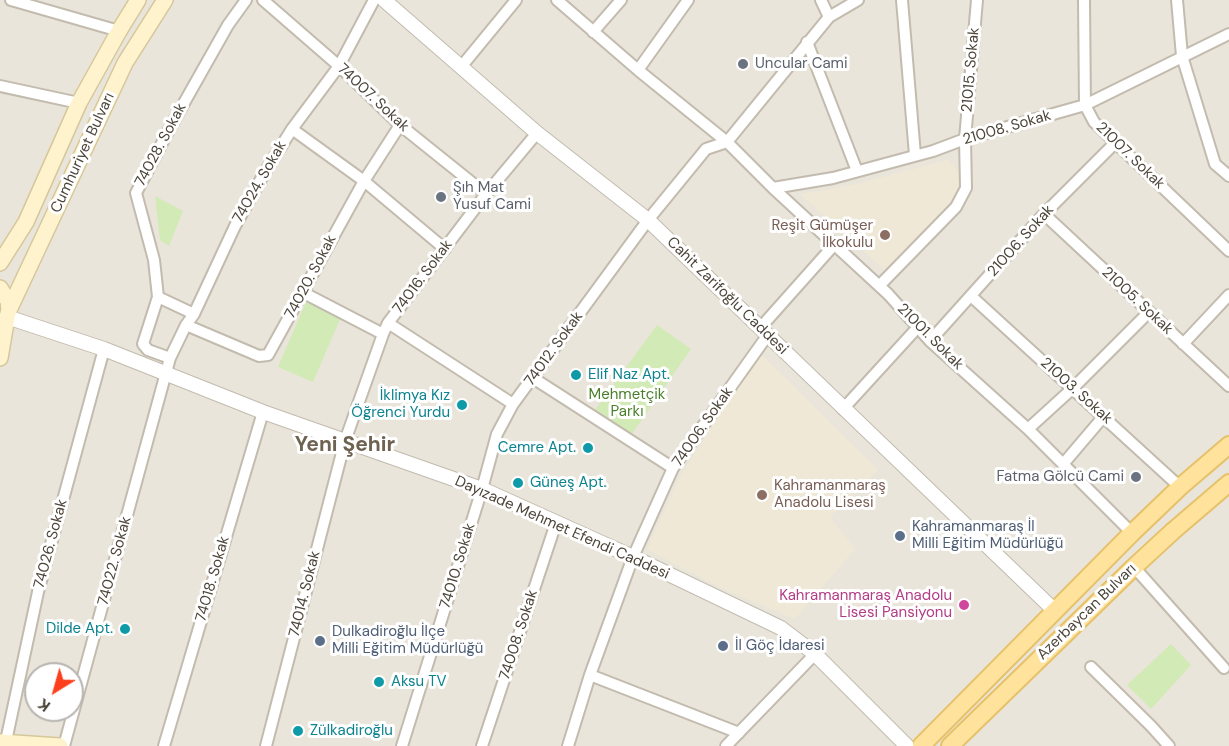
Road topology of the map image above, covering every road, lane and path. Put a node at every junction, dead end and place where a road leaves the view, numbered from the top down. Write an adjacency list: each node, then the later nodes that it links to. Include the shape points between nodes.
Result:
1 (10, 0): 18 (street)
2 (138, 0): 20 (main road, Cumhuriyet Bulvarı)
3 (165, 0): 59 (main road, Cumhuriyet Bulvarı, via 125,63)
4 (246, 0): 56 (street, 74028. Sokak, via 228,25 136,192 154,260)
5 (263, 0): 25 (street, 74007. Sokak)
6 (374, 0): 25 (street, 74024. Sokak)
7 (384, 0): 26 (street, Cahit Zarifoğlu Caddesi)
8 (516, 0): 26 (street)
9 (557, 0): 21 (street, 21001. Sokak)
10 (621, 0): 21 (street)
11 (688, 0): 27 (street)
12 (821, 0): 19 (street)
13 (858, 0): 19 (street)
14 (902, 0): 37 (street)
15 (977, 0): 34 (street, 21015. Sokak)
16 (1084, 0): 30 (street)
17 (1177, 0): 24 (street)
18 (32, 3): 20 (street)
19 (830, 17): 23 (street)
20 (119, 31): 29 (main road, Cumhuriyet Bulvarı)
21 (593, 32): 27 (street, 21001. Sokak)
22 (1229, 34): 24 (street, 21008. Sokak)
23 (807, 42): 35 (street); 38 (street)
24 (1182, 56): 30 (street, 21008. Sokak); 39 (street, via 1215,164)
25 (339, 66): 31 (street, 74007. Sokak); 32 (street, 74024. Sokak)
26 (461, 67): 33 (street, Cahit Zarifoğlu Caddesi)
27 (638, 70): 35 (street, 21001. Sokak)
28 (0, 86): 29 (street)
29 (79, 104): 45 (main road, Cumhuriyet Bulvarı)
30 (1085, 105): 34 (street, 21008. Sokak); 36 (street, 21007. Sokak, via 1094,122)
31 (400, 124): 40 (street, 74020. Sokak); 42 (street, 74007. Sokak)
32 (292, 129): 40 (street); 58 (street, 74024. Sokak, via 235,226)
33 (537, 132): 42 (street, 74016. Sokak); 44 (street, Cahit Zarifoğlu Caddesi)
34 (965, 139): 37 (street, 21008. Sokak); 51 (street, 21015. Sokak, via 966,188 956,207)
35 (727, 142): 41 (street, 21001. Sokak); 44 (street, 74012. Sokak, via 705,149)
36 (1115, 143): 43 (street, 21006. Sokak); 49 (street, 21007. Sokak)
37 (915, 155): 38 (street, 21008. Sokak)
38 (857, 171): 41 (street, 21008. Sokak)
39 (1229, 176)
40 (364, 181): 48 (street); 53 (street, 74020. Sokak)
41 (773, 188): 47 (street, 21001. Sokak)
42 (486, 194): 48 (street, 74016. Sokak)
43 (1044, 214): 55 (street, 21006. Sokak); 57 (street, 21005. Sokak)
44 (648, 220): 63 (street, Cahit Zarifoğlu Caddesi); 71 (street, 74012. Sokak)
45 (26, 222): 46 (main road, via 13,235); 50 (main road, Cumhuriyet Bulvarı)
46 (0, 240)
47 (834, 245): 51 (street, 21001. Sokak); 63 (street, 74006. Sokak)
48 (445, 249): 60 (street, 74016. Sokak)
49 (1229, 251)
50 (0, 263)
51 (879, 286): 62 (street, 21001. Sokak)
52 (0, 288): 59 (main road, via 5,293)
53 (302, 292): 61 (street, 74020. Sokak, via 268,355 259,356); 64 (street)
54 (1229, 295): 66 (street)
55 (971, 296): 65 (street, 21006. Sokak); 73 (street, 21003. Sokak)
56 (158, 297): 58 (street); 69 (street, 74028. Sokak, via 143,344 148,350)
57 (1149, 312): 66 (street, 21005. Sokak); 73 (street)
58 (194, 314): 61 (street, 74024. Sokak)
59 (5, 318): 67 (street, Dayızade Mehmet Efendi Caddesi); 68 (main road, Cumhuriyet Bulvarı)
60 (388, 323): 64 (street, 74016. Sokak); 74 (street)
61 (186, 325): 69 (street, 74024. Sokak)
62 (918, 327): 65 (street, 21001. Sokak); 75 (street)
63 (764, 332): 75 (street, Cahit Zarifoğlu Caddesi); 82 (street, 74006. Sokak)
64 (383, 334): 79 (street, 74016. Sokak)
65 (930, 341): 78 (street, 21001. Sokak)
66 (1183, 344): 72 (street, 21005. Sokak)
67 (104, 349): 70 (street, Dayızade Mehmet Efendi Caddesi); 96 (street, 74026. Sokak, via 38,592)
68 (0, 358)
69 (170, 358): 70 (street, 74024. Sokak)
70 (165, 375): 76 (street, Dayızade Mehmet Efendi Caddesi); 97 (street, 74022. Sokak)
71 (533, 378): 74 (street, 74012. Sokak); 82 (street)
72 (1229, 386)
73 (1073, 388): 77 (street, 21003. Sokak); 78 (street)
74 (513, 404): 85 (street, 74012. Sokak, via 497,434)
75 (843, 409): 90 (street, Cahit Zarifoğlu Caddesi)
76 (263, 412): 79 (street, Dayızade Mehmet Efendi Caddesi); 98 (street, 74018. Sokak)
77 (1104, 416): 81 (street); 84 (street, 21003. Sokak)
78 (1028, 429): 81 (street, 21001. Sokak)
79 (345, 441): 85 (street, Dayızade Mehmet Efendi Caddesi); 99 (street, 74014. Sokak)
80 (1229, 445): 84 (main road)
81 (1064, 464): 87 (street, 21001. Sokak)
82 (674, 468): 88 (street, 74006. Sokak)
83 (1229, 483): 89 (main road, Azerbaycan Bulvarı)
84 (1180, 488): 87 (main road)
85 (482, 489): 86 (street, Dayızade Mehmet Efendi Caddesi); 100 (street, 74010. Sokak)
86 (556, 523): 88 (street, Dayızade Mehmet Efendi Caddesi); 101 (street, 74008. Sokak)
87 (1132, 533): 90 (main road)
88 (633, 557): 91 (street, Dayızade Mehmet Efendi Caddesi, via 781,628); 94 (street, 74006. Sokak)
89 (1134, 567): 93 (street); 106 (main road, Azerbaycan Bulvarı)
90 (1054, 611): 105 (main road)
91 (815, 654): 95 (street); 104 (street, Dayızade Mehmet Efendi Caddesi)
92 (1091, 667): 107 (street)
93 (1224, 668)
94 (590, 675): 95 (street); 102 (street, 74006. Sokak)
95 (739, 733): 103 (street)
96 (3, 742): 97 (main road)
97 (62, 746)
98 (164, 746)
99 (266, 746)
100 (402, 746)
101 (482, 746)
102 (568, 746)
103 (726, 746)
104 (907, 746)
105 (921, 746)
106 (950, 746)
107 (1169, 746)

